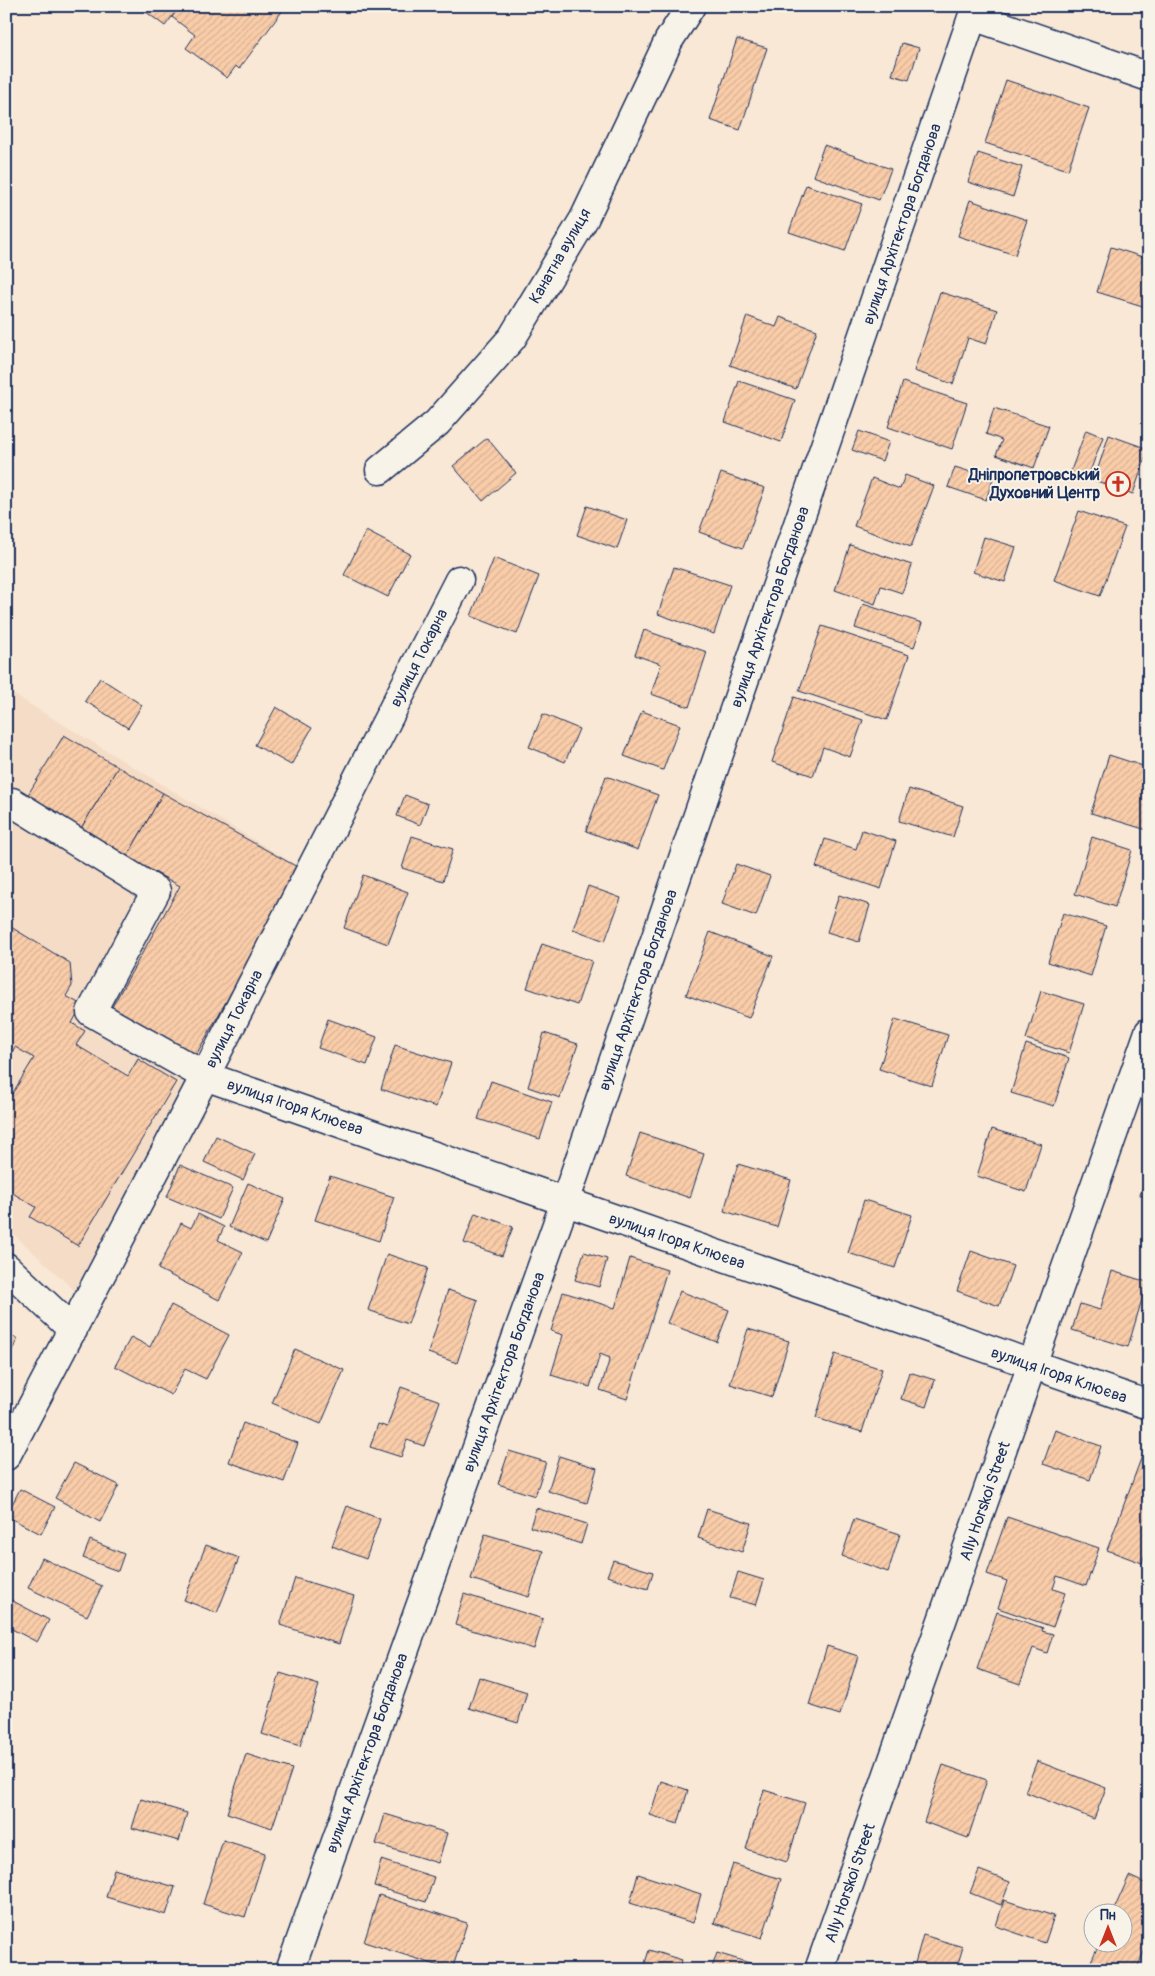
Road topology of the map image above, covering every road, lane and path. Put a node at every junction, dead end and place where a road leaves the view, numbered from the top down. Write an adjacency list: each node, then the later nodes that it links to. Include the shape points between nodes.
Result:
1 (691, 6): 4 (street, Канатна вулиця, via 669,40 584,218 512,338 437,423)
2 (975, 11): 3 (street); 9 (street, вулиця Архітектора Богданова)
3 (1149, 77)
4 (380, 470)
5 (459, 580): 8 (street, вулиця Токарна)
6 (12, 802): 8 (street, вулиця Ігоря Клюєва, via 156,891 91,1012)
7 (1149, 1032): 12 (street, Ally Horskoi Street)
8 (205, 1076): 9 (street, вулиця Ігоря Клюєва); 11 (street, вулиця Токарна)
9 (565, 1202): 12 (street, вулиця Ігоря Клюєва); 15 (street, вулиця Архітектора Богданова)
10 (6, 1267): 11 (street)
11 (73, 1330): 14 (street, вулиця Токарна)
12 (1033, 1366): 13 (street, вулиця Ігоря Клюєва); 16 (street, Ally Horskoi Street)
13 (1149, 1405)
14 (6, 1456)
15 (290, 1970)
16 (819, 1970)

